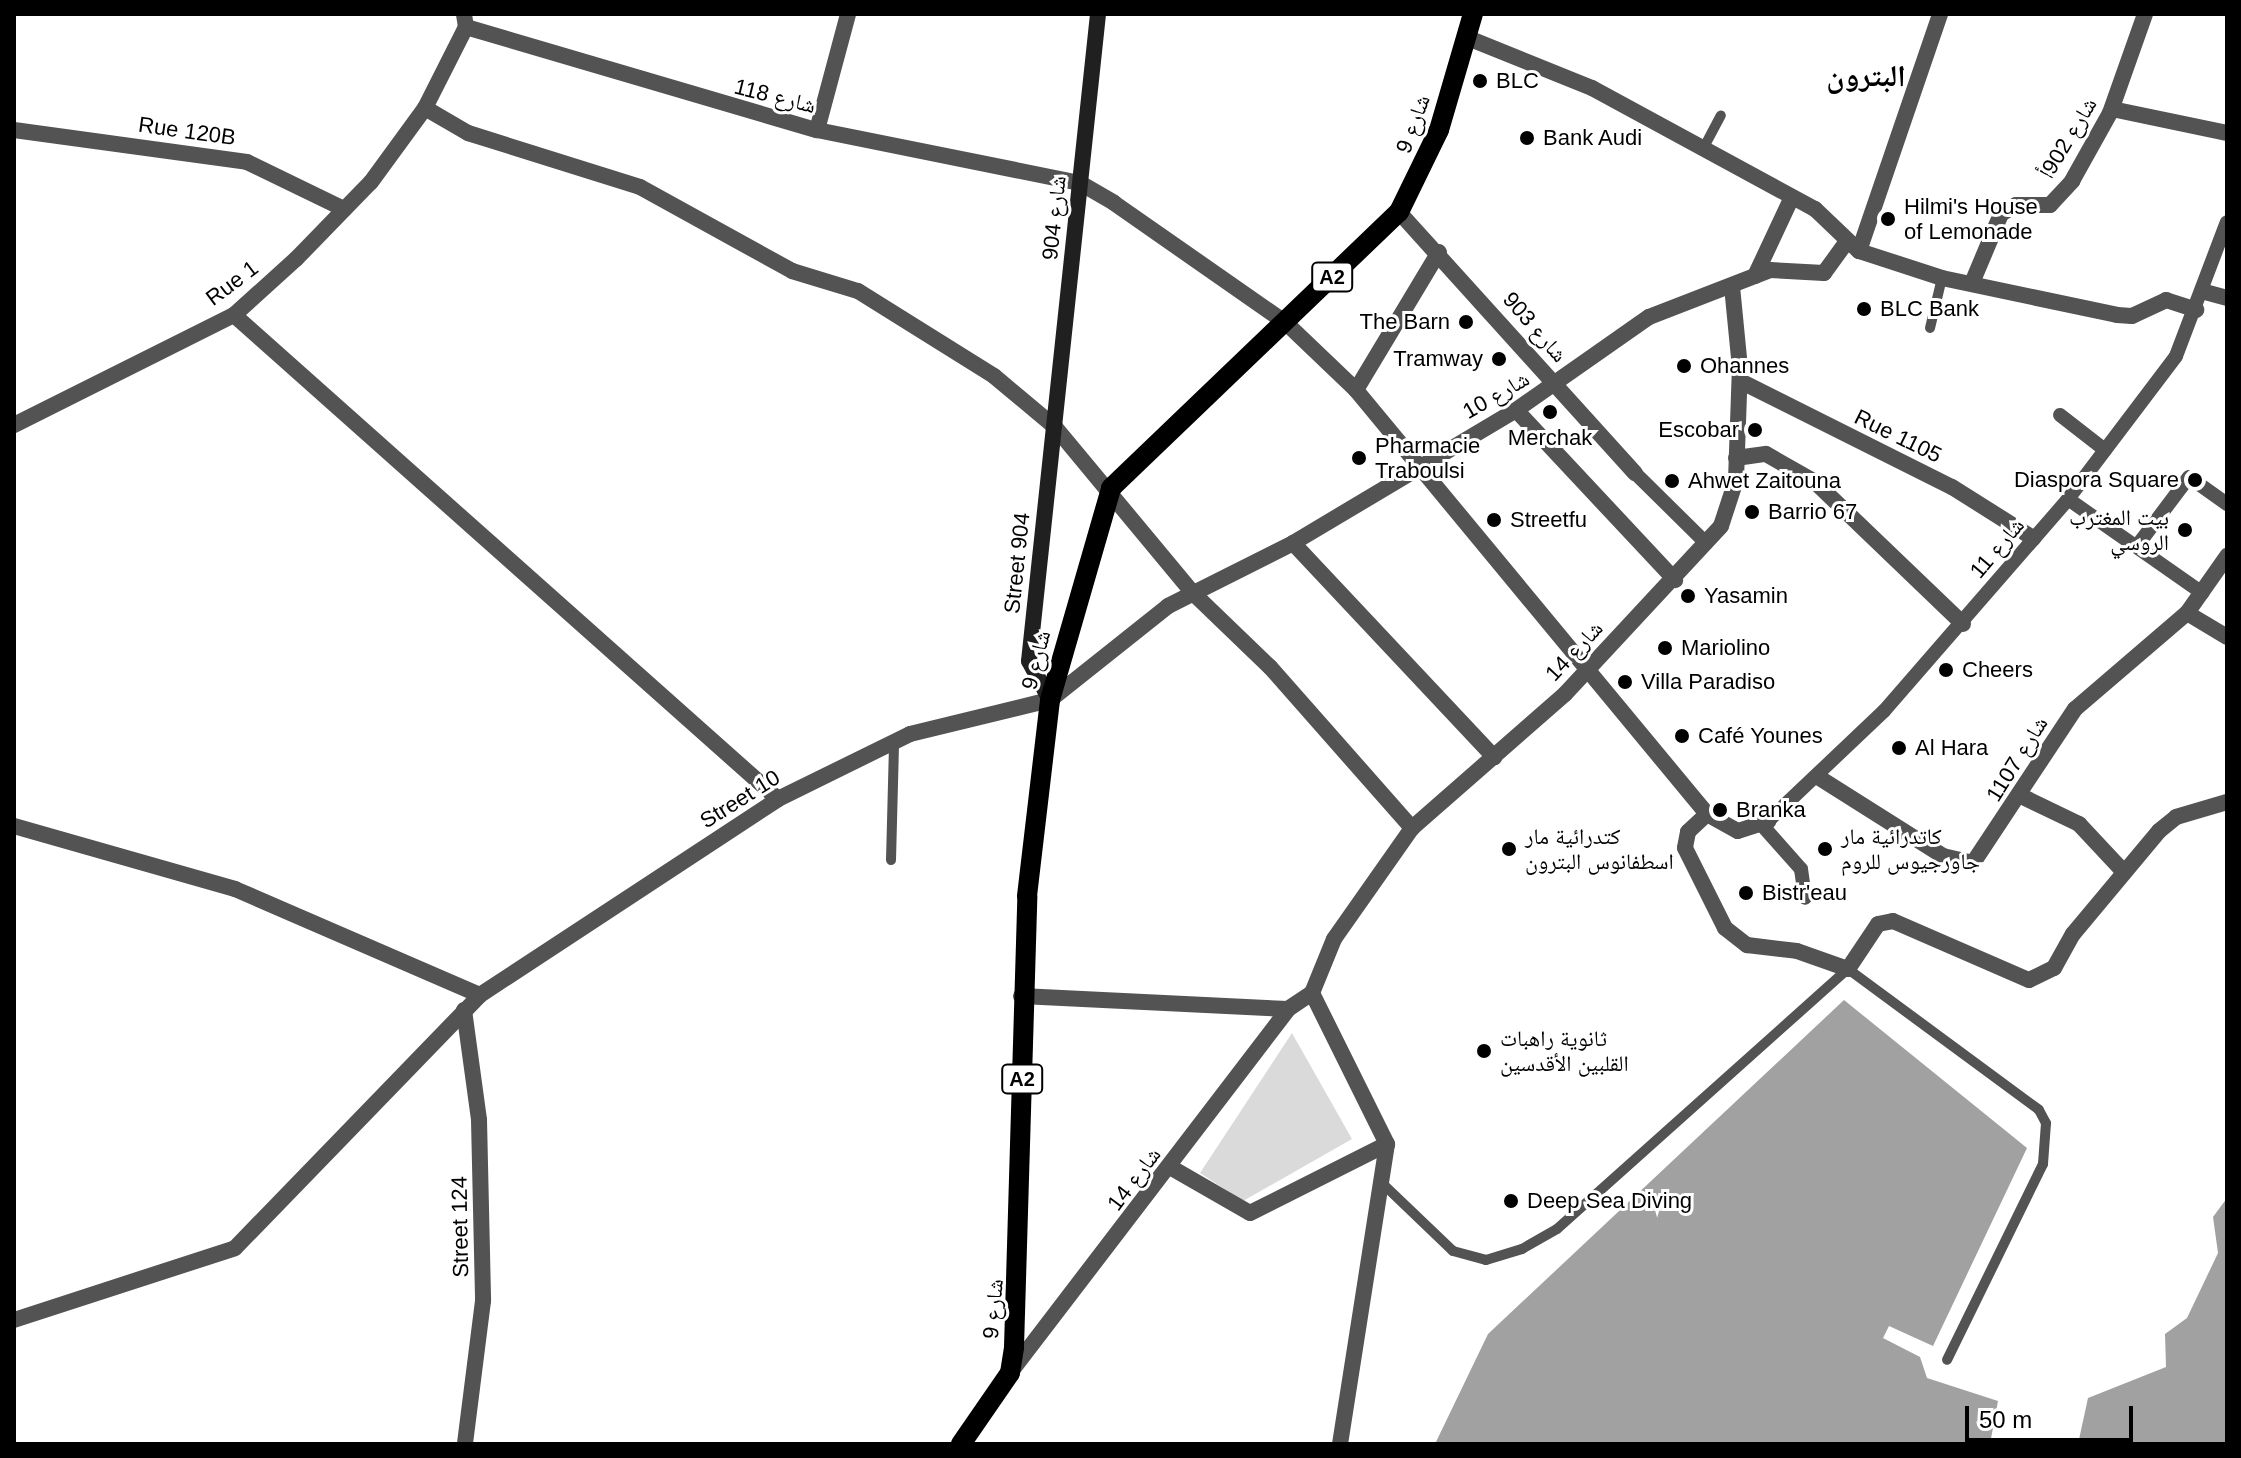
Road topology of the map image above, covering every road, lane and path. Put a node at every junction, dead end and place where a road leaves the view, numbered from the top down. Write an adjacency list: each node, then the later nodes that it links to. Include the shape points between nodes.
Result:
1 (848, 14): 12 (street)
2 (1098, 14): 15 (main road, شارع 904)
3 (1473, 14): 7 (main road, شارع 9 / A2)
4 (1940, 14): 20 (street, شارع 10)
5 (2145, 14): 9 (street, شارع 902أ)
6 (465, 21): 8 (street, Rue 1); 12 (street, شارع 118)
7 (1468, 38): 14 (street, via 1592,88); 18 (main road, شارع 9 / A2, via 1439,130)
8 (425, 108): 17 (street, Rue 1); 38 (street, via 468,133 640,187 792,271 858,291 906,328 994,376)
9 (2112, 109): 13 (street); 24 (street, شارع 902أ, via 2055,201 2001,214)
10 (1721, 115): 14 (lane)
11 (14, 130): 17 (street, Rue 120B, via 247,162)
12 (817, 130): 15 (street, شارع 118)
13 (2227, 133)
14 (1703, 149): 16 (street)
15 (1080, 183): 30 (street); 38 (main road, شارع 904)
16 (1792, 197): 20 (street); 22 (street)
17 (344, 209): 29 (street, Rue 1)
18 (1399, 212): 21 (street, شارع 903); 30 (main road, شارع 9 / A2)
19 (2227, 222): 26 (street, شارع 11)
20 (1852, 247): 22 (street, شارع 10, via 1824,273 1784,268); 23 (street)
21 (1439, 252): 33 (street, شارع 903); 34 (street)
22 (1755, 276): 25 (street, شارع 10)
23 (1942, 278): 24 (street); 31 (lane)
24 (1972, 283): 28 (street, via 2117,315 2132,316 2152,301)
25 (1732, 286): 32 (street, شارع 14); 33 (street, شارع 10, via 1649,317)
26 (2205, 292): 27 (street); 28 (street, شارع 11)
27 (2227, 298)
28 (2196, 310): 39 (street, شارع 11, via 2176,356)
29 (234, 315): 37 (street, Rue 1); 63 (street)
30 (1286, 323): 34 (street); 43 (main road, شارع 9 / A2)
31 (1930, 328)
32 (1740, 381): 40 (street, شارع 14); 46 (street, Rue 1105, via 1952,487)
33 (1556, 385): 35 (street, شارع 10); 42 (street, شارع 903)
34 (1356, 390): 41 (street)
35 (1516, 410): 41 (street, شارع 10); 51 (street)
36 (2060, 415): 39 (street)
37 (14, 425)
38 (1055, 427): 43 (street); 58 (main road, Street 904, via 1029,661)
39 (2105, 450): 44 (street, شارع 11)
40 (1736, 458): 48 (street, شارع 14, via 1728,512); 55 (street, via 1766,454 1815,482)
41 (1420, 462): 47 (street, شارع 10); 57 (street)
42 (1635, 473): 48 (street)
43 (1111, 488): 52 (street); 58 (main road, شارع 9 / A2)
44 (2068, 499): 46 (street, شارع 11); 49 (street)
45 (2227, 504): 49 (street, via 2189,477)
46 (2033, 538): 55 (street, شارع 11)
47 (1293, 543): 52 (street, شارع 10); 60 (street)
48 (1706, 543): 51 (street, شارع 14)
49 (2137, 546): 53 (street)
50 (2227, 556): 53 (street, شارع 1107)
51 (1675, 580): 57 (street, شارع 14)
52 (1193, 593): 58 (street, شارع 10); 68 (street, via 1270,667)
53 (2202, 593): 54 (street, شارع 1107)
54 (2187, 613): 56 (street); 62 (street, شارع 1107, via 2075,709)
55 (1963, 624): 61 (street, شارع 11)
56 (2227, 637)
57 (1587, 666): 60 (street, شارع 14); 65 (street)
58 (1050, 700): 59 (street, Street 10); 75 (main road, شارع 9 / A2)
59 (894, 742): 63 (street, Street 10); 69 (lane)
60 (1494, 757): 68 (street, شارع 14)
61 (1818, 777): 62 (street, شارع 1107, via 1964,863 1980,857); 66 (street, شارع 11)
62 (2019, 795): 70 (street, via 2079,824)
63 (778, 799): 74 (street, Street 10)
64 (2227, 802): 70 (street, via 2176,817)
65 (1707, 814): 66 (street, via 1738,831); 72 (street, via 1684,843 1725,928 1747,945 1797,951)
66 (1764, 822): 71 (street, via 1801,869)
67 (14, 826): 74 (street, via 235,889)
68 (1412, 828): 73 (street, شارع 14, via 1334,939)
69 (891, 860)
70 (2123, 871): 72 (street, via 2054,968 2029,980 1893,921 1878,924)
71 (1805, 898)
72 (1848, 969): 80 (lane, via 1557,1229 1522,1249 1486,1260 1453,1251); 82 (lane, via 2039,1110 2046,1123 2043,1164)
73 (1312, 993): 76 (street, شارع 14); 78 (street)
74 (480, 995): 77 (street, Street 10)
75 (1021, 996): 76 (street); 83 (main road, شارع 9 / A2, via 1023,1238)
76 (1288, 1009): 79 (street, شارع 14)
77 (464, 1010): 81 (street, Street 10, via 235,1248); 84 (street, Street 124, via 479,1120 483,1258)
78 (1387, 1144): 79 (street, via 1250,1213); 80 (street)
79 (1170, 1167): 83 (street, شارع 14)
80 (1383, 1184): 86 (street)
81 (14, 1320)
82 (1947, 1360)
83 (1010, 1373): 85 (main road, شارع 9 / A2)
84 (465, 1444)
85 (961, 1444)
86 (1340, 1444)

